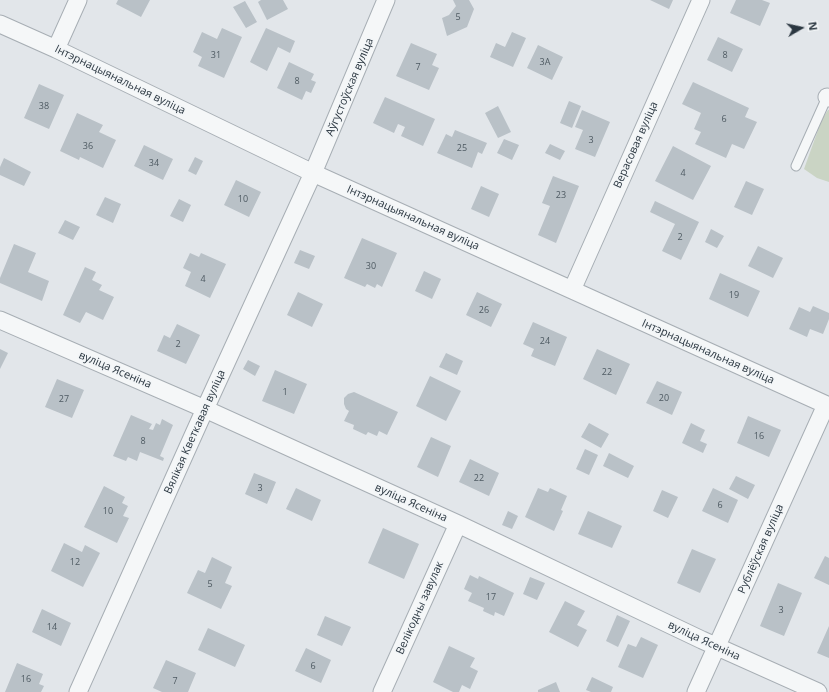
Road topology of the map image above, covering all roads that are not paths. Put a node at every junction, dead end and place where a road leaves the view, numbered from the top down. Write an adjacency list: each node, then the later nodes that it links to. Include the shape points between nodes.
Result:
1 (78, 0): 5 (street)
2 (386, 0): 8 (street, Аўгустоўская вуліца)
3 (700, 0): 9 (street, Верасовая вуліца)
4 (0, 24): 5 (street, Інтэрнацыянальная вуліца)
5 (56, 49): 8 (street, Інтэрнацыянальная вуліца)
6 (828, 98): 7 (lane)
7 (796, 166)
8 (313, 173): 9 (street, Інтэрнацыянальная вуліца); 12 (street, Вялікая Кветкавая вуліца)
9 (572, 290): 11 (street, Інтэрнацыянальная вуліца)
10 (0, 320): 12 (street, вуліца Ясеніна)
11 (828, 406): 14 (street, Рублёўская вуліца)
12 (204, 409): 13 (street, вуліца Ясеніна); 15 (street, Вялікая Кветкавая вуліца)
13 (458, 524): 14 (street, вуліца Ясеніна); 16 (street, Велікодны завулак)
14 (716, 647): 17 (street, Рублёўская вуліца); 18 (street, вуліца Ясеніна)
15 (78, 692)
16 (382, 692)
17 (696, 692)
18 (818, 692)

